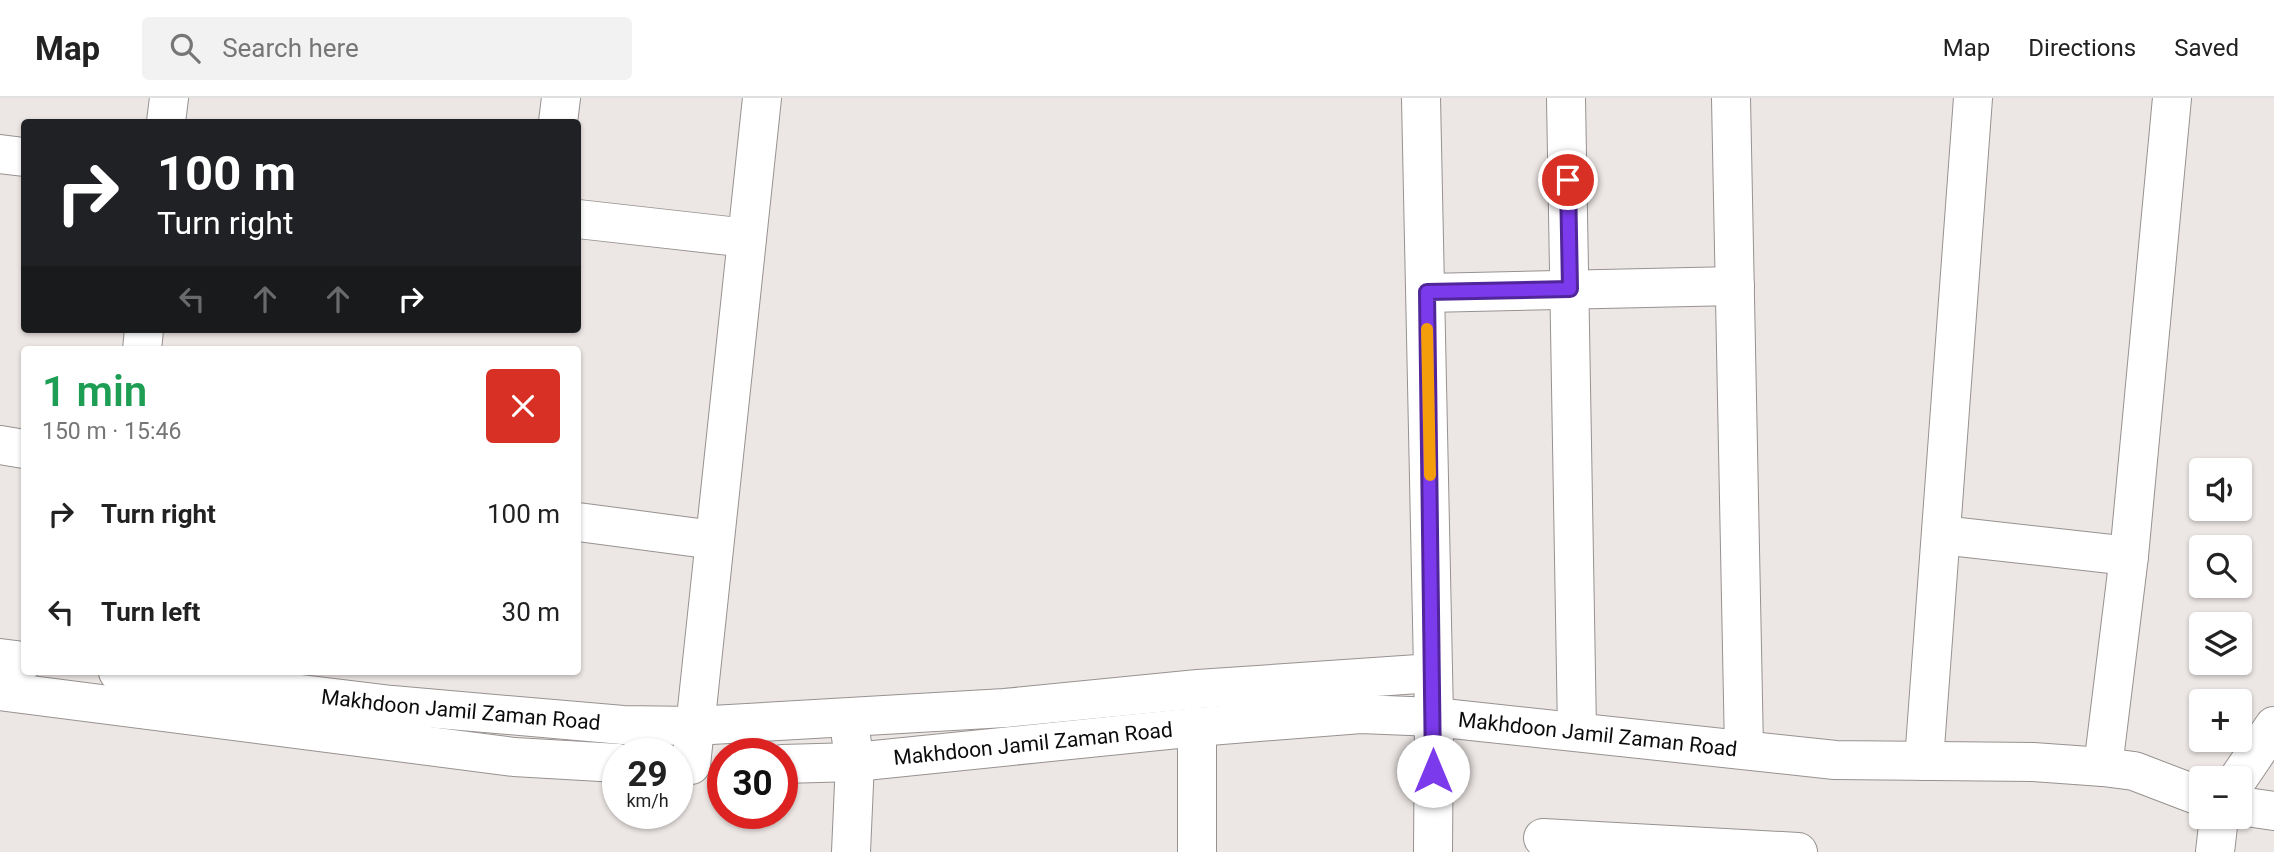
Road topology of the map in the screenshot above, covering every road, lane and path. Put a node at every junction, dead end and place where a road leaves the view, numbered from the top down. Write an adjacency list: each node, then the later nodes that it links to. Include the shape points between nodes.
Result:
1 (169, 98): 9 (street)
2 (561, 98): 10 (street)
3 (762, 98): 14 (street)
4 (1421, 98): 17 (street)
5 (1566, 98): 16 (street)
6 (1731, 98): 15 (street)
7 (1973, 98): 21 (street)
8 (2172, 98): 23 (street)
9 (166, 119)
10 (558, 119)
11 (0, 154): 12 (street)
12 (21, 157)
13 (581, 219): 14 (street)
14 (747, 238): 22 (street)
15 (1735, 286): 16 (street); 37 (street)
16 (1570, 289): 17 (street); 36 (street)
17 (1427, 292): 26 (street)
18 (0, 446): 19 (street)
19 (21, 449)
20 (581, 522): 22 (street)
21 (1941, 535): 23 (street); 39 (street)
22 (714, 540): 33 (street)
23 (2129, 556): 45 (street)
24 (0, 658): 25 (street)
25 (21, 661)
26 (1433, 673): 31 (street, Makhdoon Jamil Zaman Road); 32 (street)
27 (145, 675): 30 (street, Makhdoon Jamil Zaman Road)
28 (96, 687): 29 (street, Makhdoon Jamil Zaman Road); 38 (street, Makhdoon Jamil Zaman Road)
29 (0, 691)
30 (493, 713): 33 (street, Makhdoon Jamil Zaman Road, via 623,725); 38 (street)
31 (849, 717): 33 (street, Makhdoon Jamil Zaman Road); 41 (street)
32 (1434, 717): 35 (street, Makhdoon Jamil Zaman Road, via 1361,714); 36 (street, Makhdoon Jamil Zaman Road); 53 (street)
33 (694, 726): 43 (street)
34 (2274, 726): 44 (street)
35 (1197, 727): 41 (street, Makhdoon Jamil Zaman Road); 52 (street)
36 (1577, 731): 37 (street, Makhdoon Jamil Zaman Road)
37 (1744, 750): 39 (street, Makhdoon Jamil Zaman Road, via 1835,760)
38 (491, 754): 40 (street, Makhdoon Jamil Zaman Road)
39 (1924, 761): 45 (street, Makhdoon Jamil Zaman Road)
40 (602, 762)
41 (855, 762): 42 (street, Makhdoon Jamil Zaman Road); 51 (street)
42 (798, 764)
43 (697, 765)
44 (2247, 766)
45 (2103, 767): 46 (street, Makhdoon Jamil Zaman Road, via 2134,771)
46 (2189, 792)
47 (2252, 808): 48 (street)
48 (2274, 811)
49 (2218, 829): 55 (street)
50 (1543, 838): 54 (street)
51 (851, 852)
52 (1197, 852)
53 (1433, 852)
54 (1798, 852)
55 (2215, 852)

